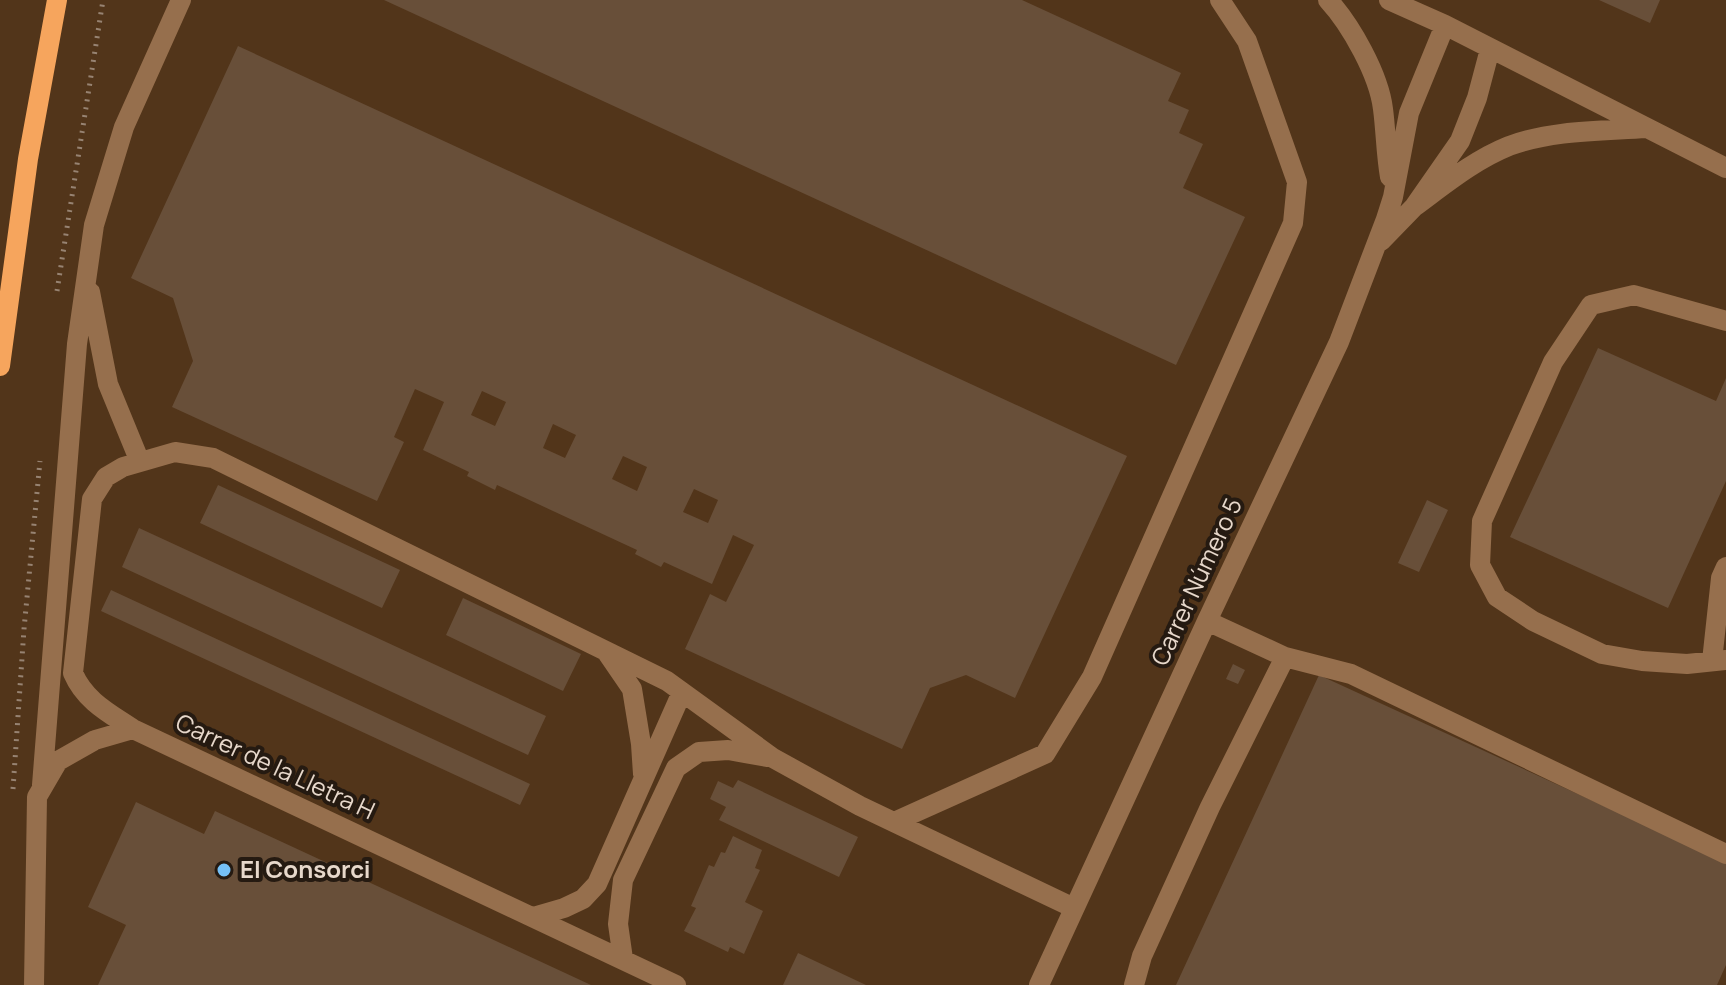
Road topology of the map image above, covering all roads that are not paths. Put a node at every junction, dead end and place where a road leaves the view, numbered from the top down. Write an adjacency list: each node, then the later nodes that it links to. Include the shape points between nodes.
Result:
1 (57, 0): 15 (main road, via 28,159)
2 (181, 0): 13 (street, via 124,127 94,225)
3 (1220, 0): 27 (street, via 1247,41 1297,182 1293,223 1092,677 1045,754)
4 (1328, 0): 10 (street, Carrer Número 5, via 1367,60 1383,106)
5 (1389, 0): 6 (street)
6 (1445, 25): 7 (street); 10 (street, Carrer Número 5, via 1409,113)
7 (1490, 49): 8 (street); 11 (street, via 1460,141)
8 (1646, 128): 9 (street); 11 (street, via 1555,134 1510,146 1472,165)
9 (1726, 168)
10 (1393, 197): 12 (street, Carrer Número 5)
11 (1414, 207): 12 (street)
12 (1378, 244): 18 (street, Carrer Número 5, via 1339,342)
13 (87, 276): 16 (street, via 108,384); 26 (street, via 77,344)
14 (1726, 321): 21 (street, via 1634,295 1591,305 1553,362 1482,521 1480,565 1497,597 1602,654 1687,664)
15 (0, 366)
16 (140, 462): 19 (street, Carrer de la Lletra H, via 175,452 213,458); 23 (street, Carrer de la Lletra H, via 106,477 92,499 73,673 80,689)
17 (1726, 567): 21 (street, via 1721,578)
18 (1207, 621): 20 (street); 29 (street, Carrer Número 5)
19 (606, 651): 22 (street, Carrer de la Lletra H); 25 (street, via 632,689)
20 (1285, 657): 28 (street, via 1351,674); 35 (street, via 1210,807 1142,956)
21 (1719, 661)
22 (682, 692): 24 (street, Carrer de la Lletra H); 25 (street)
23 (133, 729): 26 (street, via 95,740 58,761); 30 (street, Carrer de la Lletra H)
24 (773, 758): 27 (street); 31 (street, via 728,750 699,752 676,768 623,880 618,924)
25 (643, 781): 30 (street, via 597,884 583,899)
26 (42, 789): 32 (street, via 37,797)
27 (894, 822): 29 (street)
28 (1726, 854)
29 (1074, 908): 34 (street, Carrer Número 5)
30 (533, 917): 31 (street, Carrer de la Lletra H)
31 (623, 959): 33 (street, Carrer de la Lletra H)
32 (34, 985)
33 (676, 985)
34 (1039, 985)
35 (1134, 985)

